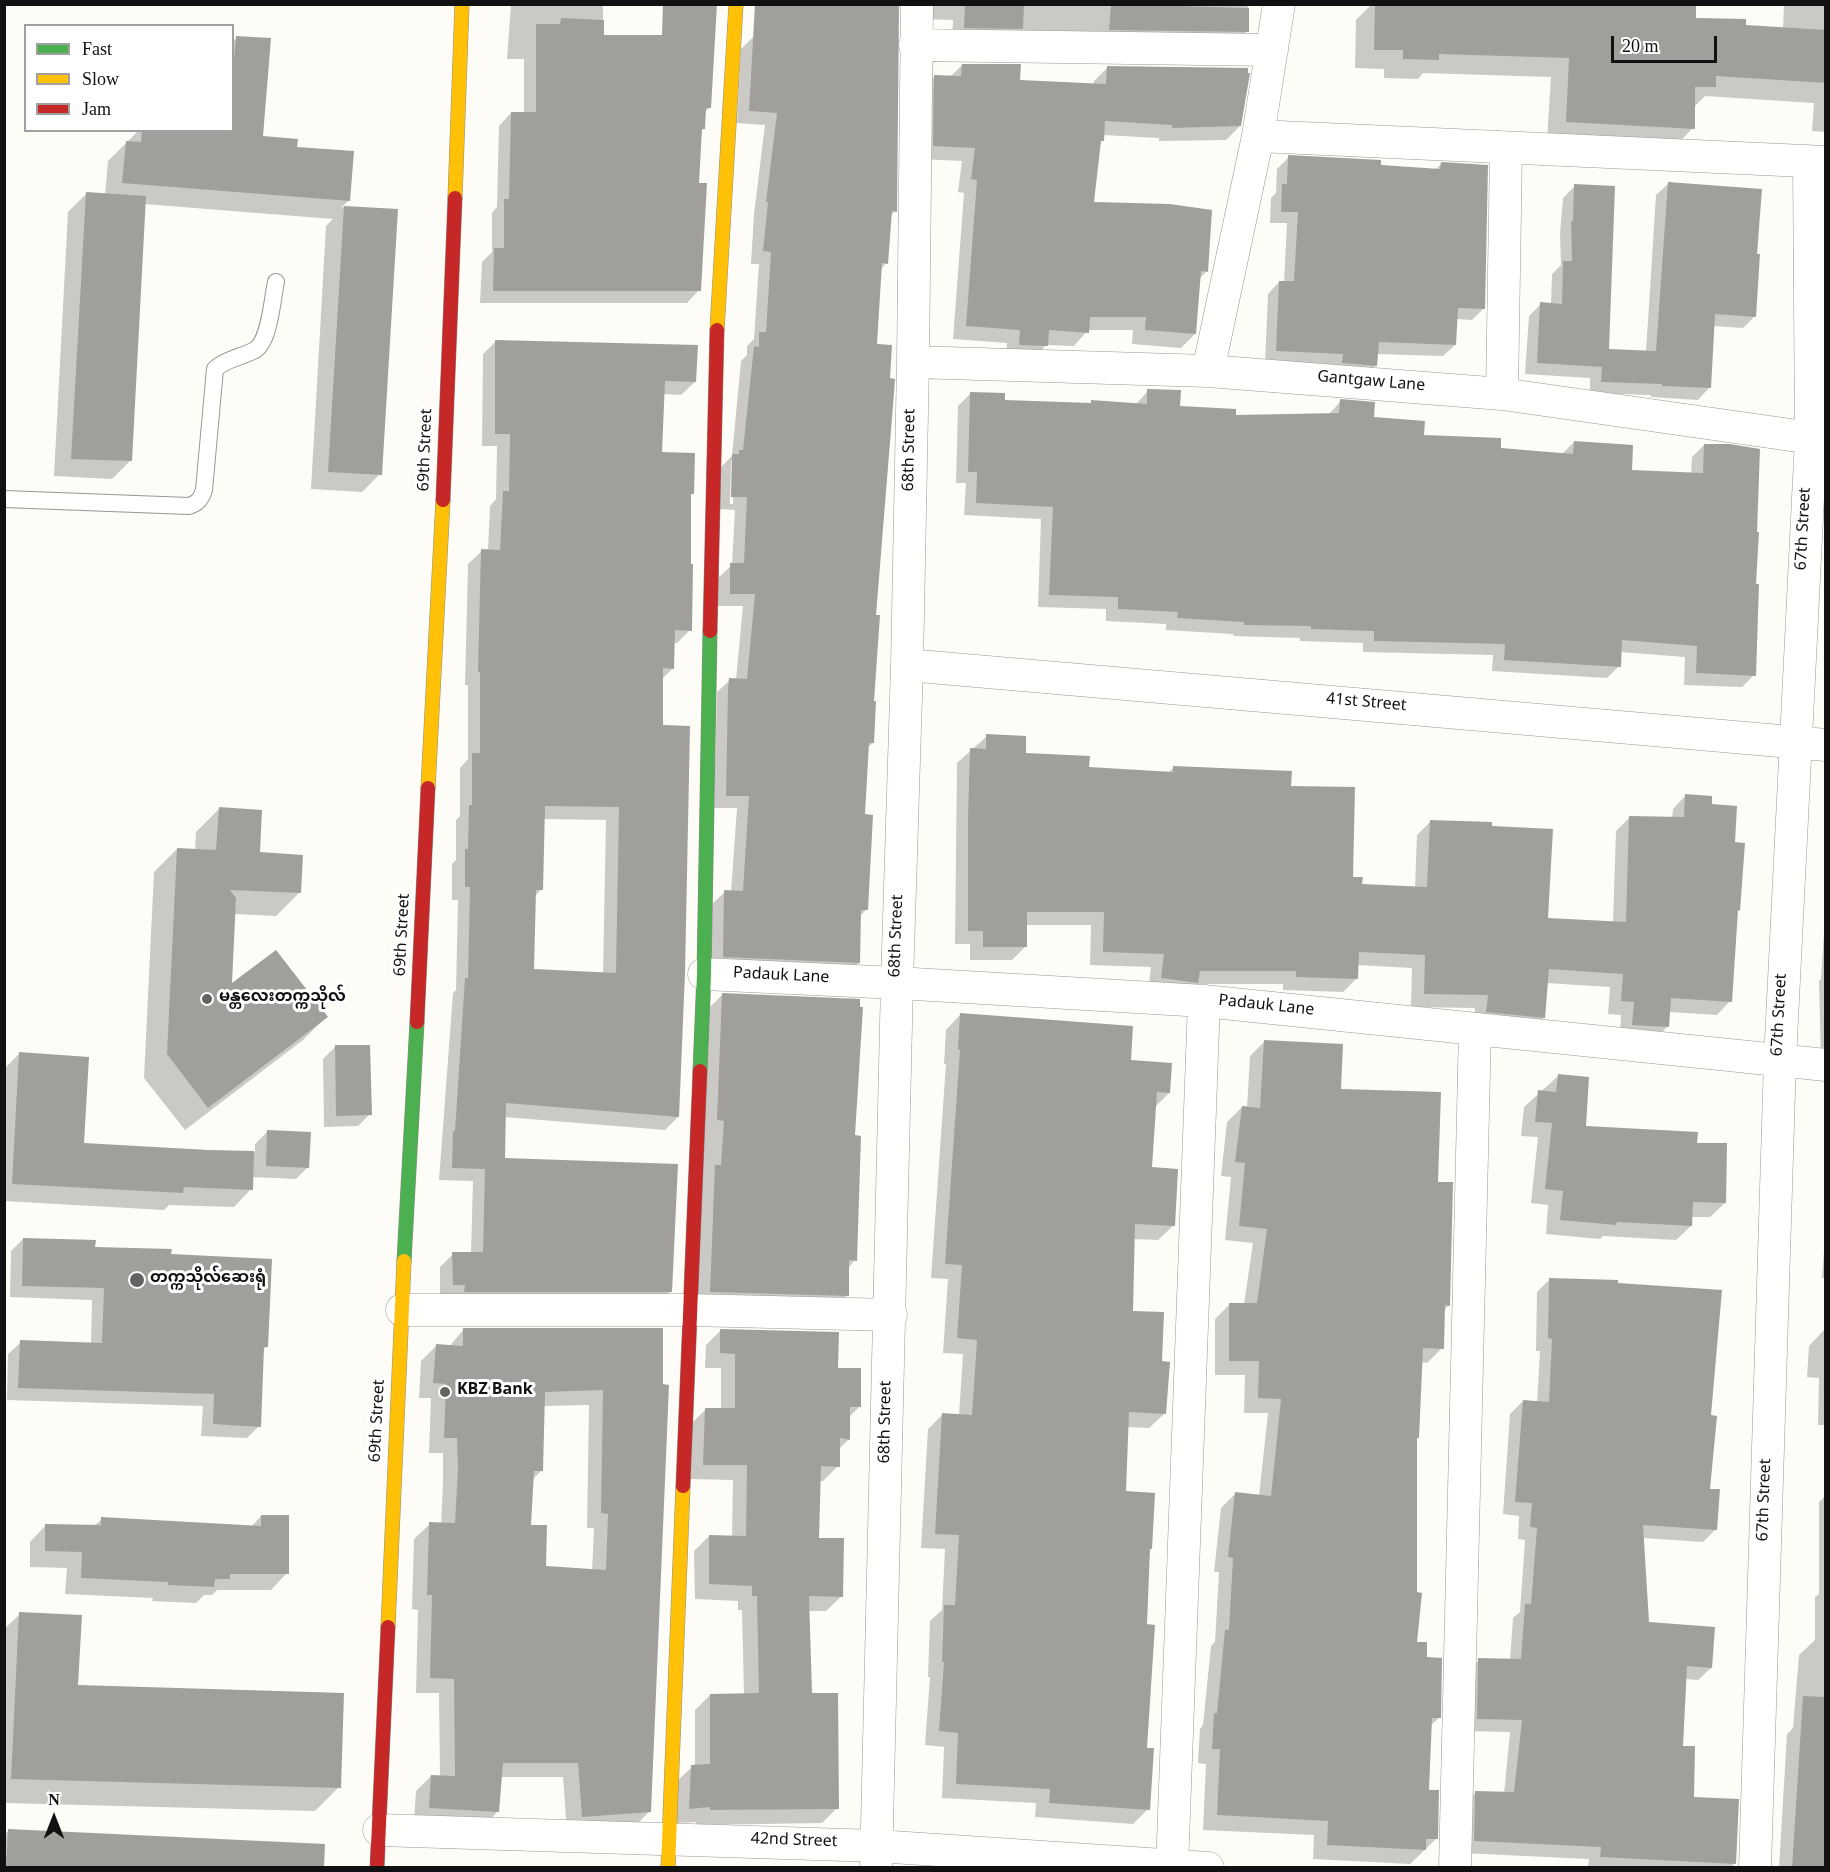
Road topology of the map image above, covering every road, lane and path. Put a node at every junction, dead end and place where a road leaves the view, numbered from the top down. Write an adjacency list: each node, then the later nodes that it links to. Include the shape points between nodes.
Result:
1 (462, 4): 24 (main road, 69th Street, via 443,492)
2 (736, 4): 18 (main road, via 715,370)
3 (917, 4): 5 (street, 68th Street)
4 (1278, 4): 6 (street)
5 (915, 45): 6 (street); 11 (street, 68th Street)
6 (1272, 50): 7 (street)
7 (1258, 136): 8 (street); 12 (street)
8 (1506, 149): 9 (street); 13 (street)
9 (1817, 162): 14 (street, 67th Street)
10 (276, 282): 15 (lane, via 265,340 254,351 215,369 204,490 197,503 189,506)
11 (913, 362): 12 (street, Gantgaw Lane); 16 (street, 68th Street)
12 (1208, 371): 13 (street, Gantgaw Lane)
13 (1502, 394): 14 (street, Gantgaw Lane)
14 (1818, 439): 17 (street, 67th Street)
15 (4, 499)
16 (907, 665): 17 (street, 41st Street); 19 (street, 68th Street)
17 (1811, 743): 22 (street, 67th Street)
18 (704, 974): 19 (street, Padauk Lane); 25 (main road)
19 (897, 983): 20 (street, Padauk Lane); 26 (street, 68th Street)
20 (1204, 1001): 21 (street, Padauk Lane); 30 (street)
21 (1474, 1029): 22 (street, Padauk Lane); 33 (street)
22 (1780, 1060): 23 (street, Padauk Lane); 34 (street, 67th Street)
23 (1826, 1065)
24 (402, 1310): 25 (street); 27 (main road, 69th Street)
25 (690, 1310): 26 (street); 28 (main road)
26 (891, 1315): 29 (street, 68th Street)
27 (379, 1830): 28 (street, 42nd Street); 31 (main road, 69th Street)
28 (669, 1853): 29 (street, 42nd Street)
29 (876, 1857): 30 (street, 42nd Street)
30 (1172, 1866): 32 (street, 42nd Street)
31 (377, 1868)
32 (1208, 1868)
33 (1455, 1868)
34 (1755, 1868)

